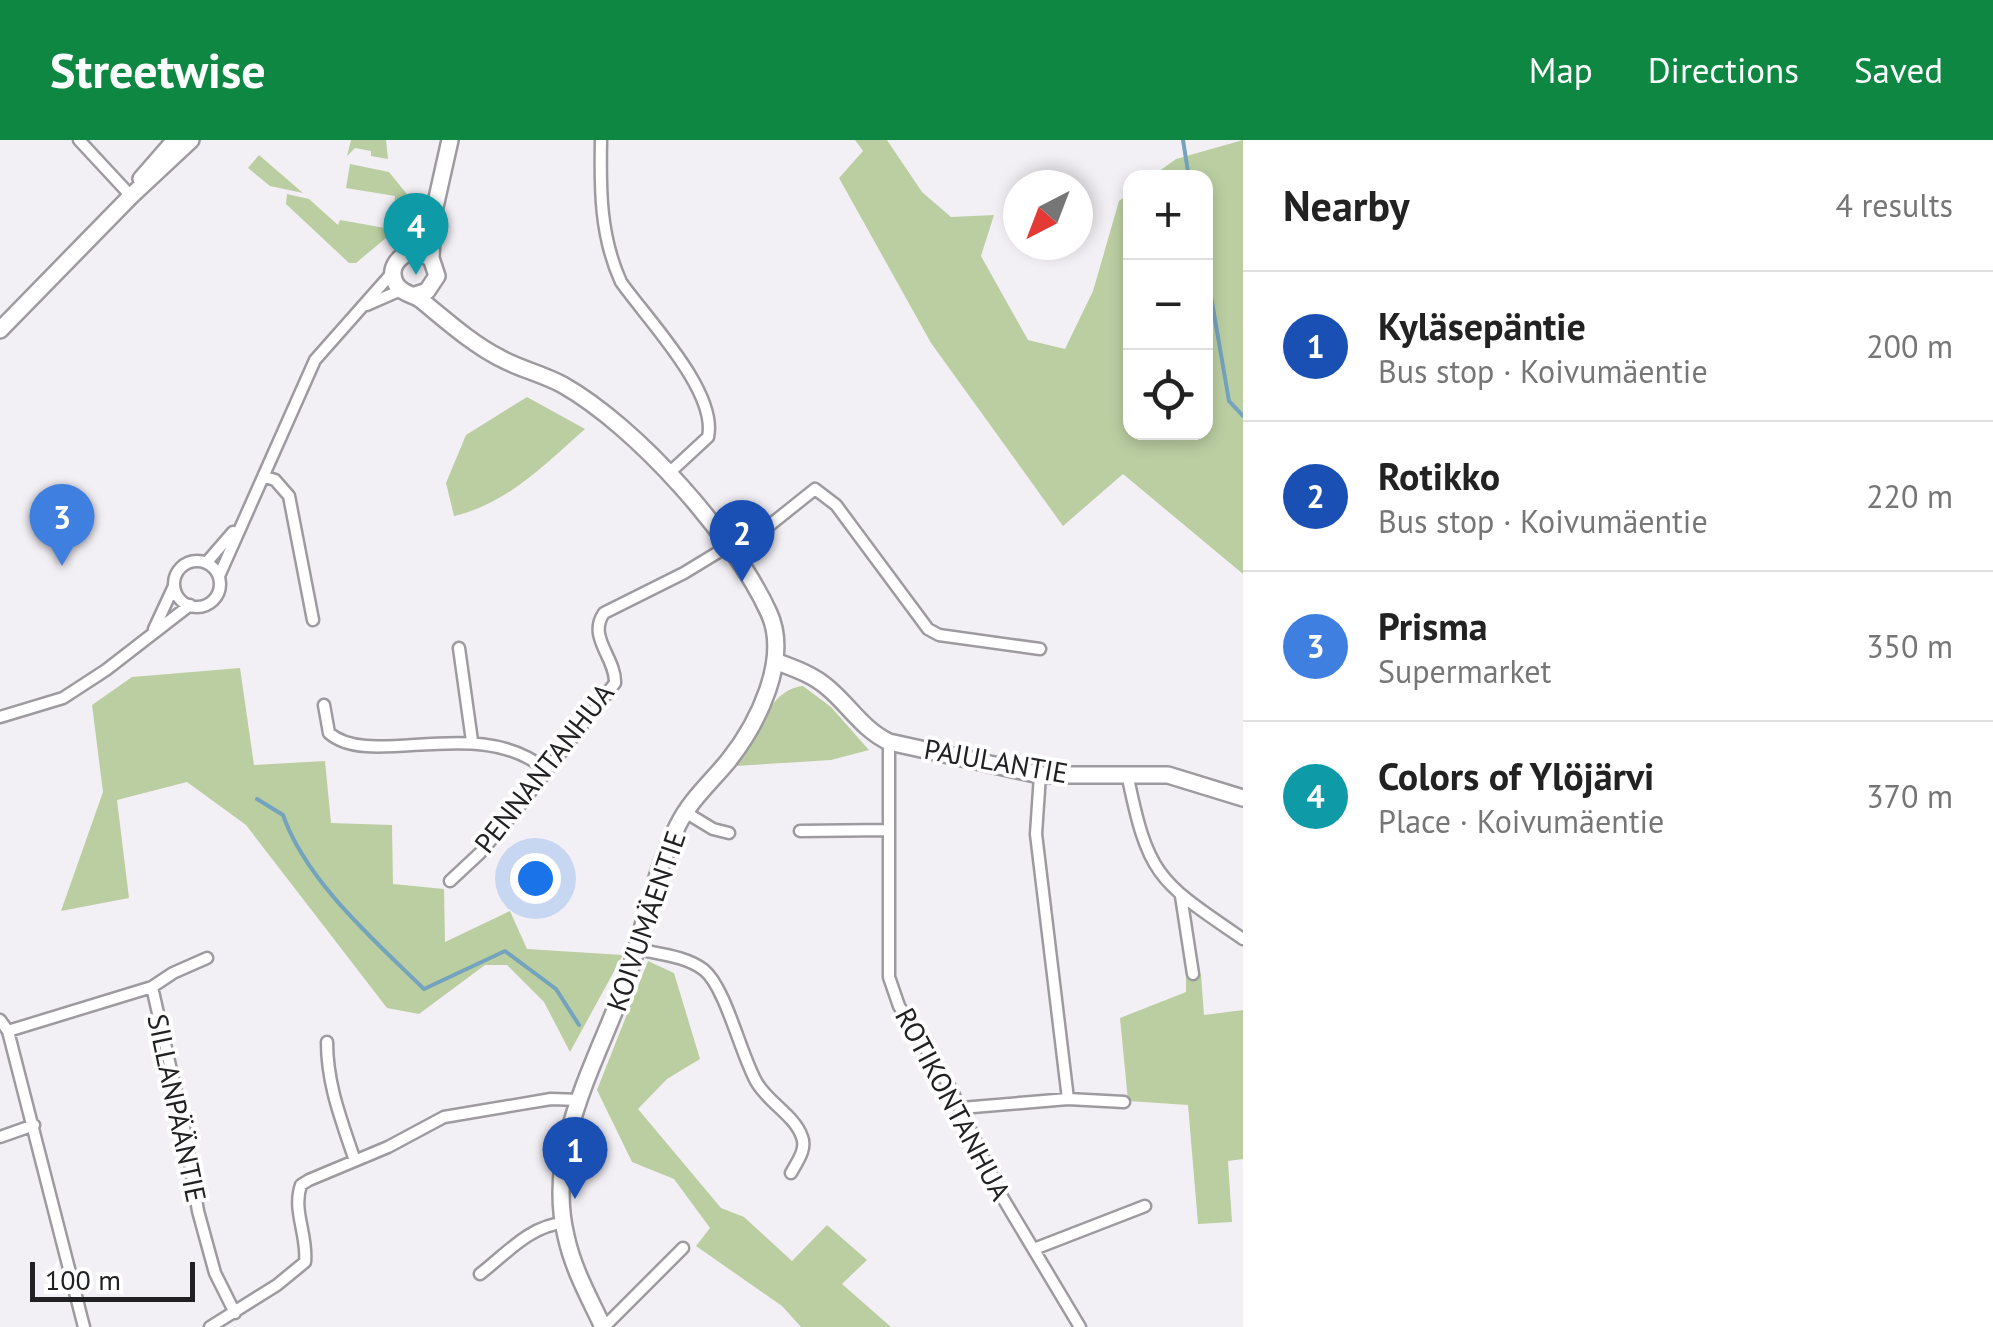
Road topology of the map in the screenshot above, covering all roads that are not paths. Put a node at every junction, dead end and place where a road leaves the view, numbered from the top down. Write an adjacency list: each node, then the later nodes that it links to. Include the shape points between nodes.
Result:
1 (79, 140): 6 (street)
2 (175, 140): 6 (street)
3 (191, 140): 6 (street)
4 (450, 140): 7 (street)
5 (601, 140): 16 (street, via 601,206 614,267 693,380 709,416 708,437)
6 (132, 196): 15 (street)
7 (433, 216): 8 (street); 9 (street)
8 (414, 251): 9 (street); 10 (street, via 402,255)
9 (431, 258): 11 (street, via 437,276)
10 (393, 272): 12 (street); 13 (street)
11 (432, 287): 12 (street); 14 (street)
12 (408, 293): 13 (street); 14 (street)
13 (361, 308): 17 (street, via 315,360)
14 (446, 320): 16 (street, via 501,359 576,394)
15 (0, 330)
16 (668, 474): 19 (street)
17 (265, 476): 18 (street); 24 (street, via 282,487 294,510)
18 (240, 524): 20 (street); 21 (street)
19 (732, 549): 27 (street, via 815,490 836,505 928,629); 28 (street, via 774,627); 33 (street, PENNANTANHUA, via 604,613 598,633 615,684)
20 (206, 562): 21 (street); 22 (street, via 188,562)
21 (219, 576): 23 (street, via 211,602)
22 (174, 586): 23 (street); 25 (street)
23 (190, 605): 25 (street)
24 (314, 620)
25 (154, 630): 30 (street, via 63,698)
26 (459, 648): 31 (street)
27 (1040, 648)
28 (775, 661): 32 (street, PAJULANTIE, via 828,687); 37 (street, KOIVUMÄENTIE, via 749,730)
29 (324, 705): 31 (street, via 329,732 352,746)
30 (0, 716)
31 (472, 740): 33 (street, via 533,758)
32 (888, 742): 35 (street, PAJULANTIE); 39 (street, ROTIKONTANHUA)
33 (546, 770): 41 (street, PENNANTANHUA)
34 (1127, 774): 35 (street, PAJULANTIE); 36 (street, PAJULANTIE, via 1168,775); 42 (street, via 1146,848 1162,879)
35 (1040, 775): 51 (street, via 1036,834)
36 (1243, 798)
37 (685, 812): 40 (street); 44 (street, KOIVUMÄENTIE, via 663,856)
38 (800, 830): 39 (street)
39 (888, 830): 54 (street, ROTIKONTANHUA, via 889,977 904,1016)
40 (729, 833)
41 (450, 881)
42 (1181, 896): 43 (street); 46 (street)
43 (1243, 939)
44 (637, 950): 52 (street, KOIVUMÄENTIE); 58 (street, via 680,958 707,972 756,1082 804,1139)
45 (208, 958): 47 (street)
46 (1194, 974)
47 (152, 987): 49 (street, SILLANPÄÄNTIE); 64 (street, SILLANPÄÄNTIE, via 198,1211)
48 (0, 1020): 49 (street)
49 (8, 1032): 55 (street)
50 (327, 1042): 57 (street, via 334,1100)
51 (1068, 1099): 53 (street); 54 (street)
52 (580, 1100): 57 (street, via 444,1117); 60 (street, KOIVUMÄENTIE, via 564,1156)
53 (1124, 1102)
54 (961, 1108): 62 (street, ROTIKONTANHUA)
55 (34, 1125): 56 (street); 65 (street)
56 (0, 1137)
57 (354, 1158): 64 (street, via 301,1185 305,1262)
58 (791, 1173)
59 (1145, 1206): 62 (street)
60 (564, 1224): 63 (street, via 533,1232); 67 (street, KOIVUMÄENTIE)
61 (683, 1248): 67 (street)
62 (1034, 1248): 68 (street, ROTIKONTANHUA)
63 (480, 1274)
64 (229, 1320): 66 (street)
65 (84, 1327)
66 (210, 1327)
67 (603, 1327)
68 (1080, 1327)

